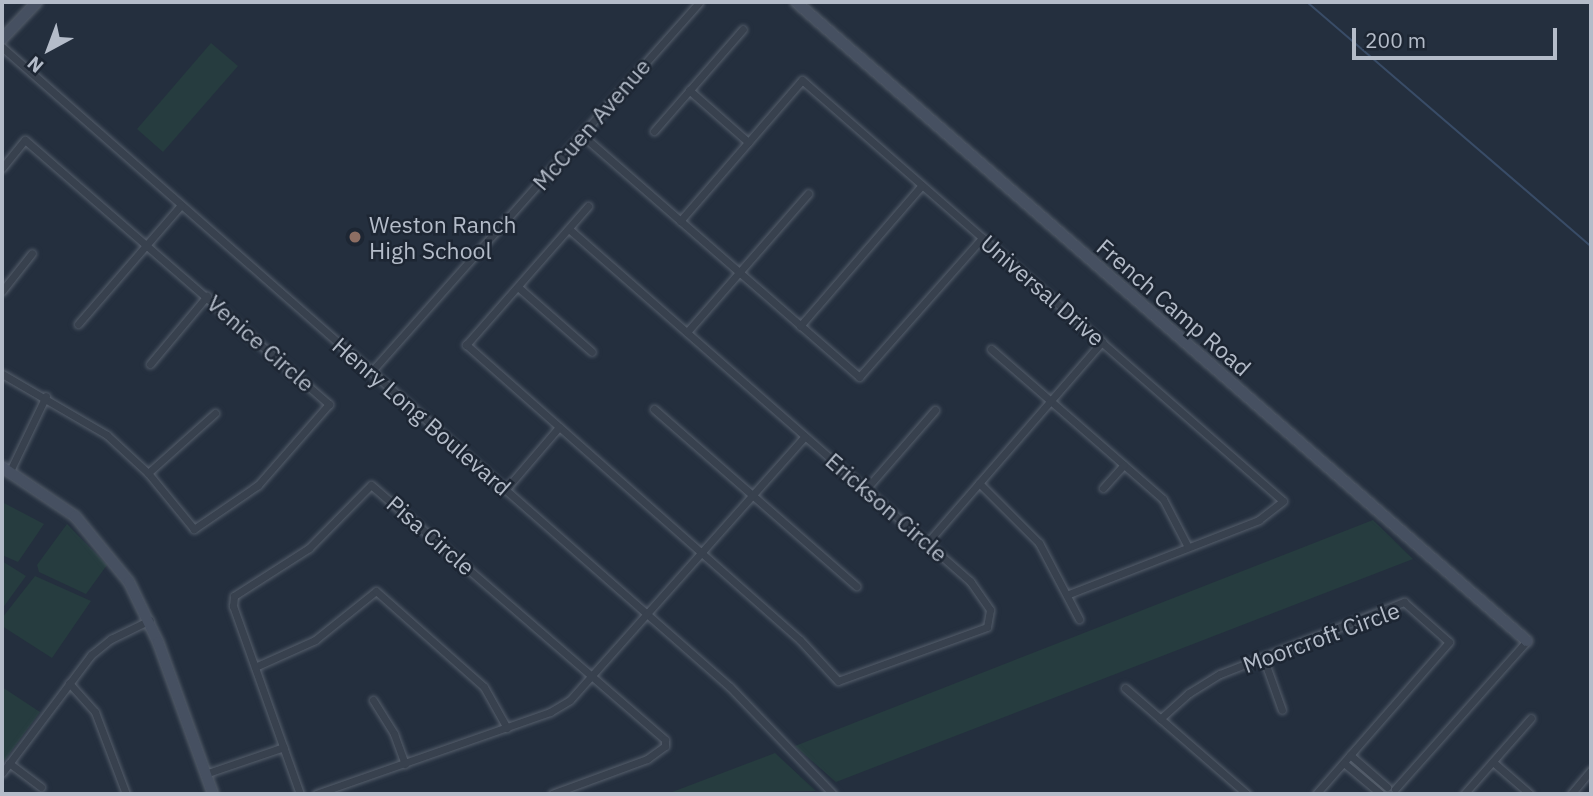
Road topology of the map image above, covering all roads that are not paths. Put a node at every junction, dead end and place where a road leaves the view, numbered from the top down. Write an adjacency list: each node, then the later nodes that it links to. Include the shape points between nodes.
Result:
1 (37, 2): 5 (street)
2 (699, 2): 9 (street, McCuen Avenue)
3 (796, 2): 57 (street, French Camp Road)
4 (743, 29): 7 (street)
5 (2, 39)
6 (2, 47): 14 (street, Henry Long Boulevard)
7 (690, 90): 8 (street); 10 (street)
8 (654, 131)
9 (582, 135): 16 (street); 32 (street, McCuen Avenue)
10 (748, 142): 12 (street, Universal Drive, via 802,80); 16 (street)
11 (2, 168): 19 (street, Venice Circle, via 25,140)
12 (922, 185): 18 (street, Universal Drive); 26 (street)
13 (808, 194): 21 (street)
14 (181, 205): 19 (street); 32 (street, Henry Long Boulevard)
15 (588, 206): 17 (street)
16 (680, 221): 21 (street)
17 (569, 229): 22 (street, Erickson Circle); 27 (street, Erickson Circle)
18 (982, 238): 26 (street, via 859,377); 28 (street, Universal Drive)
19 (147, 243): 24 (street, Venice Circle); 25 (street)
20 (32, 253): 23 (street)
21 (740, 273): 26 (street); 27 (street)
22 (518, 287): 30 (street); 39 (street, Erickson Circle, via 466,345)
23 (2, 292)
24 (208, 296): 31 (street); 43 (street, Venice Circle, via 329,404 258,485 194,530)
25 (78, 324)
26 (800, 326)
27 (687, 332): 40 (street, Erickson Circle)
28 (1102, 342): 35 (street); 50 (street, Universal Drive, via 1283,501 1259,520)
29 (991, 349): 35 (street)
30 (592, 352)
31 (150, 365)
32 (371, 372): 46 (street, Henry Long Boulevard)
33 (2, 374): 34 (street, Venice Circle)
34 (46, 396): 42 (street); 43 (street, Venice Circle, via 107,435)
35 (1051, 401): 41 (street); 44 (street)
36 (654, 409): 48 (street)
37 (935, 410): 47 (street)
38 (215, 413): 43 (street)
39 (559, 427): 46 (street); 51 (street, Erickson Circle)
40 (805, 436): 47 (street, Erickson Circle); 48 (street)
41 (1124, 465): 45 (street); 50 (street, via 1170,508)
42 (6, 469): 56 (street, via 44,491 91,532 123,573)
43 (148, 472)
44 (979, 483): 49 (street); 53 (street, via 1039,542)
45 (1103, 488)
46 (505, 489): 54 (street, Henry Long Boulevard)
47 (866, 489): 49 (street, Erickson Circle)
48 (752, 495): 51 (street); 52 (street)
49 (927, 543): 51 (street, Erickson Circle, via 979,591 990,610 990,621 982,630 838,681 800,640)
50 (1188, 547): 53 (street)
51 (701, 553): 54 (street)
52 (856, 586)
53 (1069, 594): 55 (street)
54 (648, 614): 60 (street); 84 (street, Henry Long Boulevard, via 730,687)
55 (1079, 619)
56 (150, 621): 61 (street, via 100,647); 76 (street)
57 (1527, 640): 78 (street)
58 (1263, 657): 64 (street); 66 (street, Moorcroft Circle, via 1204,683); 69 (street, Moorcroft Circle, via 1404,602 1449,642)
59 (255, 667): 60 (street, Pisa Circle, via 233,606 234,596 309,548 371,485); 67 (street, via 315,640 376,591 484,687); 68 (street, Pisa Circle)
60 (593, 676): 67 (street, via 560,707); 83 (street, Pisa Circle, via 665,740 664,746 647,759)
61 (69, 683): 72 (street); 79 (street, via 95,712)
62 (1125, 688): 66 (street)
63 (373, 700): 73 (street)
64 (1282, 710)
65 (1531, 718): 71 (street)
66 (1160, 719): 85 (street)
67 (507, 728): 73 (street)
68 (284, 747): 76 (street); 81 (street, Pisa Circle)
69 (1350, 755): 70 (street, Moorcroft Circle); 78 (street)
70 (1344, 762): 86 (street, Moorcroft Circle); 87 (street)
71 (1493, 762): 88 (street); 89 (street)
72 (9, 763): 75 (street); 77 (street)
73 (405, 764): 82 (street)
74 (1591, 770): 90 (street)
75 (2, 773)
76 (205, 774): 80 (street)
77 (41, 787)
78 (1393, 790): 87 (street)
79 (126, 794)
80 (213, 794)
81 (300, 794)
82 (316, 794)
83 (552, 794)
84 (833, 794)
85 (1247, 794)
86 (1316, 794)
87 (1381, 794)
88 (1464, 794)
89 (1530, 794)
90 (1571, 794)

